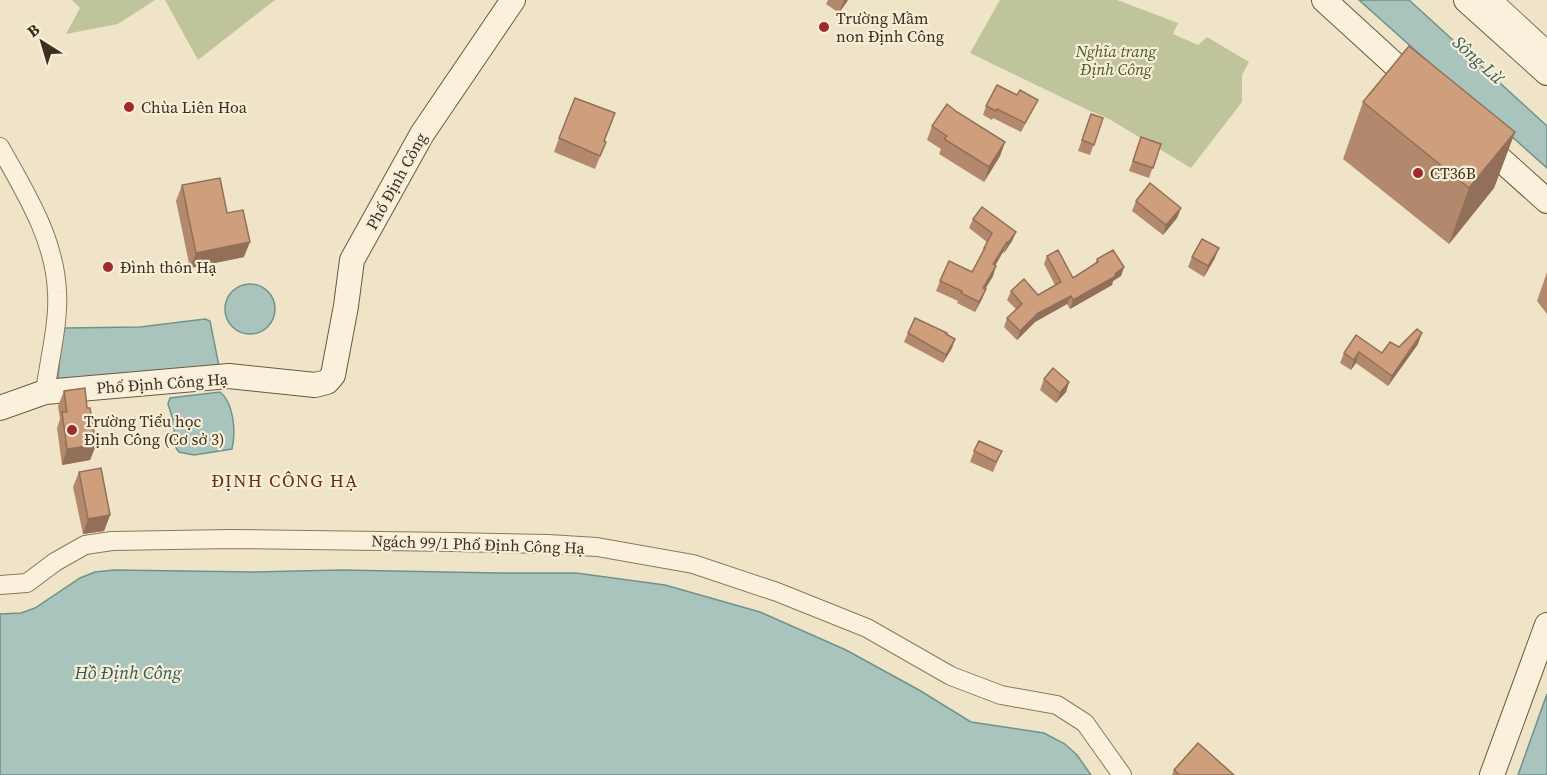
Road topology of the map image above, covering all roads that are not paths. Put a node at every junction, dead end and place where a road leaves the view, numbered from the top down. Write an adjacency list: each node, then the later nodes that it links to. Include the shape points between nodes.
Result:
1 (513, 0): 11 (street, Phố Định Công, via 422,134 352,260 337,357)
2 (1324, 0): 7 (street)
3 (1466, 0): 6 (street)
4 (1497, 1): 5 (street)
5 (1547, 50)
6 (1547, 73)
7 (1430, 96)
8 (1463, 126): 10 (street)
9 (0, 147): 12 (street, via 50,248 57,292)
10 (1547, 201)
11 (327, 382): 12 (street, Phố Định Công Hạ, via 315,385 229,376)
12 (45, 392): 13 (street, Phố Định Công Hạ)
13 (0, 408)
14 (0, 585): 16 (street, Ngách 99/1 Phố Định Công Hạ, via 27,583 85,545 112,541 549,543 693,564 867,628 951,676 1001,695 1057,705 1085,723)
15 (1547, 625): 17 (street)
16 (1122, 775)
17 (1492, 775)

